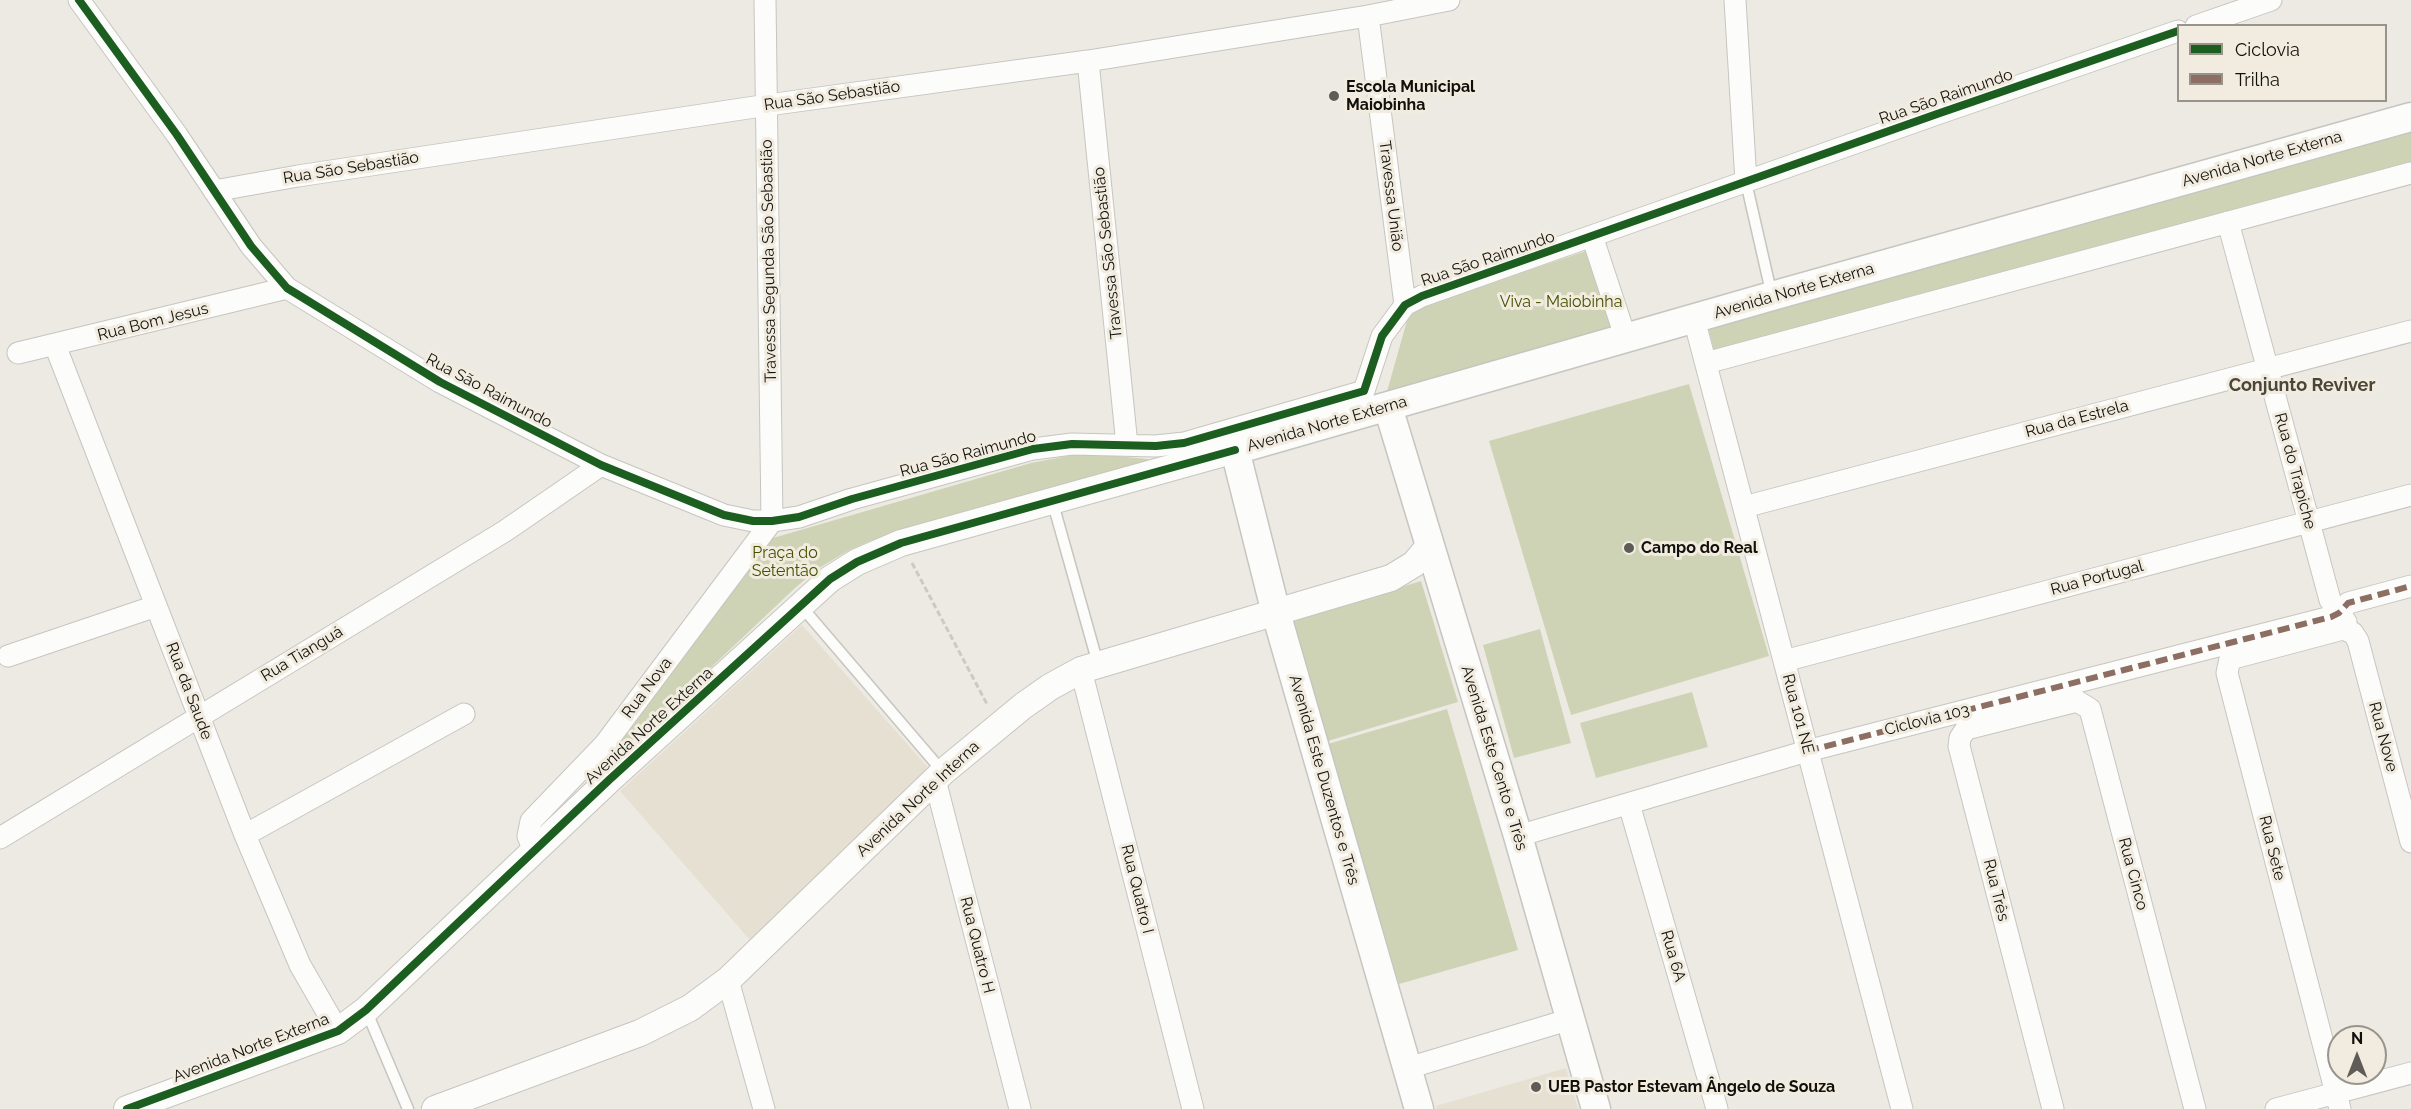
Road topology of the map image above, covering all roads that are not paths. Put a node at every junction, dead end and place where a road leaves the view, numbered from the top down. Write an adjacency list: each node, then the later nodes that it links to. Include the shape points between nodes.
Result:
1 (79, 0): 14 (street, Rua São Raimundo)
2 (765, 0): 10 (street, Travessa Segunda São Sebastião)
3 (1449, 0): 6 (street, Rua São Sebastião)
4 (1735, 0): 13 (street)
5 (2271, 0): 7 (street)
6 (1368, 16): 9 (street, Rua São Sebastião); 19 (street, Travessa União)
7 (2202, 24)
8 (2177, 32): 13 (street, Rua São Raimundo)
9 (1088, 60): 10 (street, Rua São Sebastião); 28 (street, Travessa São Sebastião)
10 (768, 105): 14 (street, Rua São Sebastião); 34 (street, Travessa Segunda São Sebastião)
11 (2411, 117): 18 (main road, Avenida Norte Externa)
12 (2411, 173): 15 (street)
13 (1746, 183): 16 (street, Rua São Raimundo); 18 (lane)
14 (214, 191): 17 (street, Rua São Raimundo, via 251,246)
15 (2228, 222): 25 (street); 26 (street, Rua do Trapiche)
16 (1592, 236): 19 (street, Rua São Raimundo); 22 (street)
17 (287, 288): 23 (street, Rua Bom Jesus); 30 (street, Rua São Raimundo, via 440,382)
18 (1772, 296): 20 (main road, Avenida Norte Externa)
19 (1405, 305): 27 (street, Rua São Raimundo, via 1382,336)
20 (1694, 319): 22 (main road, Avenida Norte Externa); 25 (street, Rua 101 NE)
21 (2411, 331): 26 (street, Rua da Estrela)
22 (1626, 339): 27 (main road, Avenida Norte Externa)
23 (55, 345): 24 (street, Rua Bom Jesus); 38 (street, Rua da Saude)
24 (18, 353)
25 (1706, 363): 33 (street, Rua 101 NE)
26 (2268, 369): 33 (street, Rua da Estrela); 35 (street, Rua do Trapiche)
27 (1375, 403): 28 (street, Rua São Raimundo, via 1167,446); 29 (main road, Avenida Norte Externa); 36 (main road, Avenida Este Cento e Três)
28 (1126, 445): 34 (street, Rua São Raimundo, via 1072,444 1033,449 799,517)
29 (1235, 450): 32 (street, Avenida Norte Externa); 40 (main road, Avenida Este Duzentos e Três)
30 (601, 465): 34 (street, Rua São Raimundo, via 724,515); 48 (street, Rua Tianguá, via 505,531)
31 (2411, 495): 35 (street, Rua Portugal)
32 (1052, 500): 39 (street, Avenida Norte Externa, via 887,547 839,573); 45 (lane)
33 (1744, 507): 44 (street, Rua 101 NE)
34 (772, 521): 56 (street, Rua Nova, via 605,744 531,821 528,836)
35 (2309, 522): 41 (street, Rua do Trapiche, via 2330,600); 44 (street, Rua Portugal)
36 (1430, 545): 40 (street, Avenida Norte Interna, via 1414,564 1391,578); 53 (main road, Avenida Este Cento e Três)
37 (2411, 586): 41 (street, Ciclovia 103, via 2348,603)
38 (156, 606): 43 (street); 48 (street, Rua da Saude)
39 (801, 606): 50 (lane); 56 (street, Avenida Norte Externa)
40 (1276, 613): 45 (street, Avenida Norte Interna); 61 (main road, Avenida Este Duzentos e Três)
41 (2339, 613): 42 (street, Rua Nove); 46 (street, Ciclovia 103)
42 (2353, 633): 55 (street, Rua Nove); 63 (street, Rua Sete, via 2343,629 2230,659 2227,673)
43 (8, 656)
44 (1784, 661): 49 (street, Rua 101 NE)
45 (1090, 667): 50 (street, Avenida Norte Interna, via 1050,687); 69 (street, Rua Quatro I)
46 (2019, 706): 49 (street, Ciclovia 103); 74 (street, Rua Três, via 1966,729 1959,746); 75 (street, Rua Cinco, via 2077,701 2090,709)
47 (464, 714): 52 (street)
48 (198, 717): 52 (street, Rua da Saude); 54 (street, Rua Tianguá)
49 (1808, 751): 51 (street, Ciclovia 103); 73 (street, Rua 101 NE)
50 (939, 776): 57 (street, Avenida Norte Interna); 68 (street, Rua Quatro H)
51 (1629, 804): 53 (street, Ciclovia 103); 72 (street, Rua 6A)
52 (244, 835): 60 (street, Rua da Saude, via 300,965)
53 (1518, 836): 59 (main road, Avenida Este Cento e Três)
54 (0, 838)
55 (2411, 842)
56 (534, 851): 58 (street, Avenida Norte Externa)
57 (728, 980): 66 (street, Avenida Norte Interna, via 690,1008 640,1033); 67 (street)
58 (366, 1010): 60 (street, Avenida Norte Externa); 65 (lane)
59 (1571, 1019): 61 (street); 71 (main road, Avenida Este Cento e Três)
60 (338, 1030): 64 (street, Avenida Norte Externa)
61 (1408, 1068): 70 (main road, Avenida Este Duzentos e Três)
62 (2406, 1074): 63 (street)
63 (2337, 1101): 76 (street)
64 (127, 1109)
65 (408, 1109)
66 (435, 1109)
67 (764, 1109)
68 (1020, 1109)
69 (1193, 1109)
70 (1419, 1109)
71 (1596, 1109)
72 (1717, 1109)
73 (1902, 1109)
74 (2053, 1109)
75 (2195, 1109)
76 (2276, 1109)

